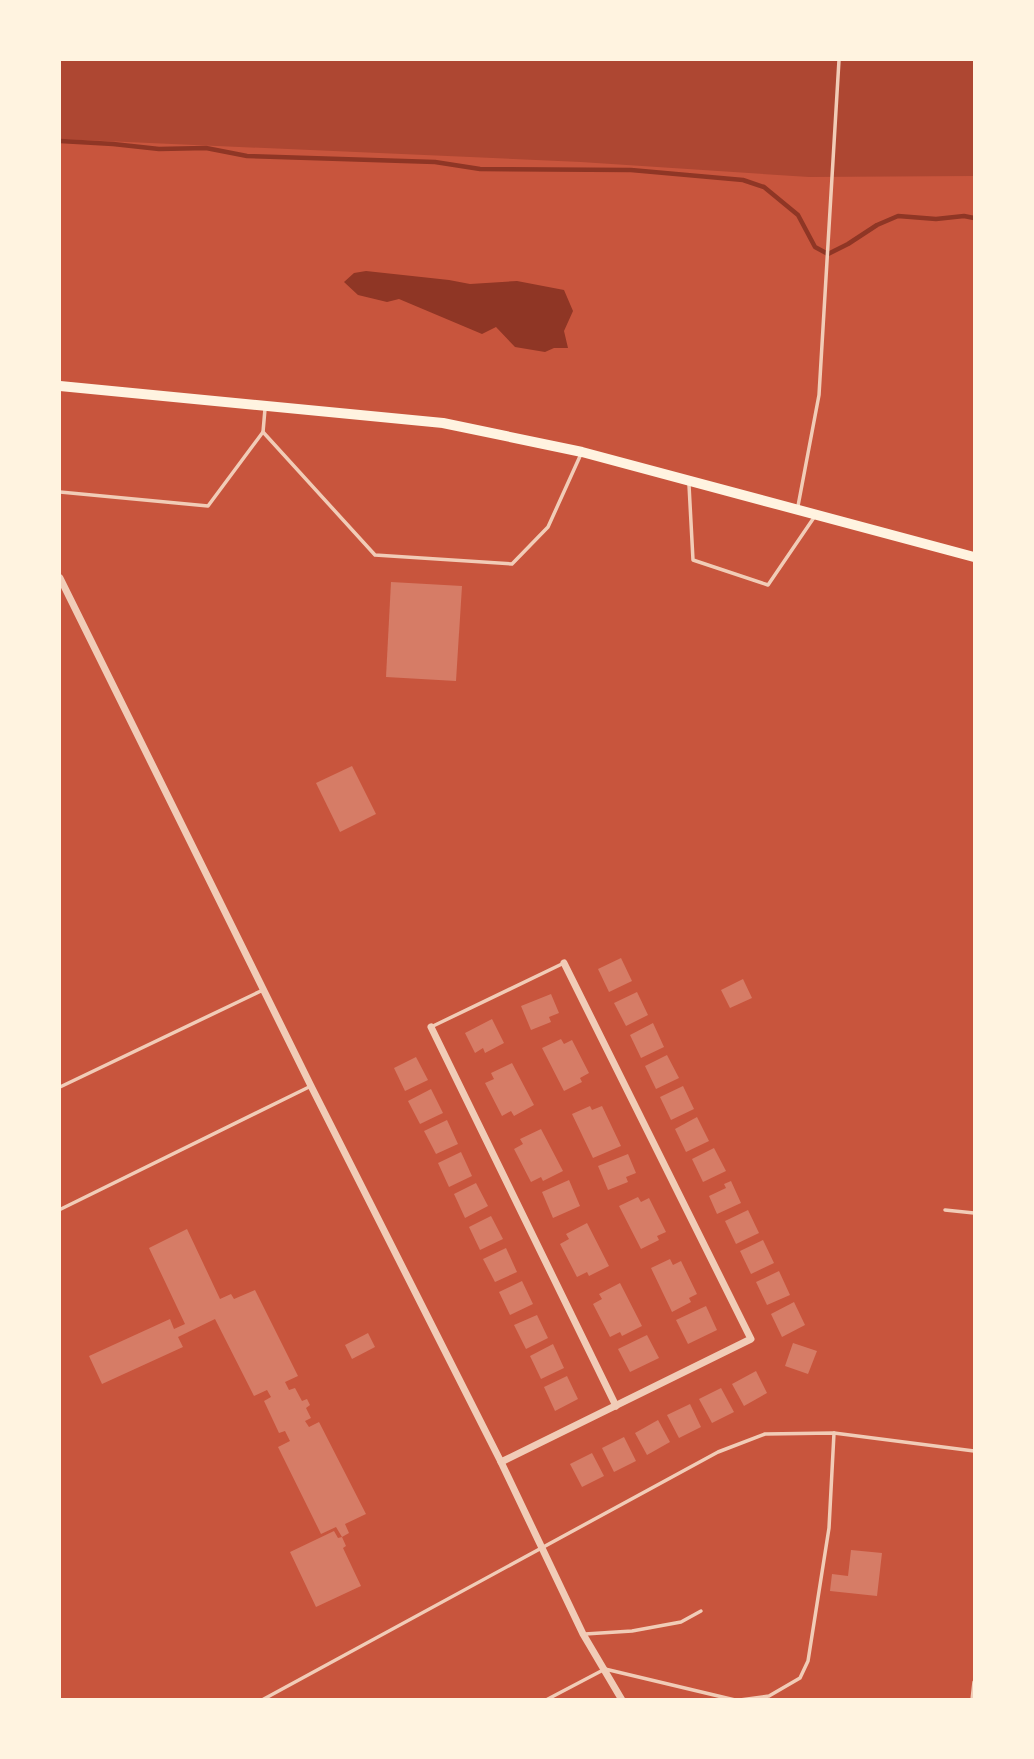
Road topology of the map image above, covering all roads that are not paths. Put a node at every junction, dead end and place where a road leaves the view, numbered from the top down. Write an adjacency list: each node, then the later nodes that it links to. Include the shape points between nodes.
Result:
1 (839, 60): 8 (lane, via 819,396)
2 (60, 386): 3 (main road)
3 (265, 407): 4 (lane); 5 (main road, via 443,423)
4 (263, 432): 5 (lane, via 375,555 512,564 548,527); 7 (lane, via 208,506)
5 (582, 452): 6 (main road)
6 (688, 479): 8 (main road); 9 (lane, via 693,560 768,585)
7 (60, 492)
8 (798, 509): 9 (main road)
9 (816, 514): 10 (main road)
10 (975, 557)
11 (60, 578): 13 (street)
12 (564, 963): 14 (lane); 20 (street, via 751,1339)
13 (264, 990): 15 (street); 16 (lane)
14 (431, 1027): 20 (street)
15 (311, 1086): 17 (lane); 23 (street)
16 (60, 1087)
17 (61, 1209)
18 (945, 1210): 19 (lane)
19 (975, 1213)
20 (616, 1406): 23 (street)
21 (834, 1433): 22 (lane); 24 (lane, via 765,1434 718,1452); 32 (lane, via 828,1528 808,1661 800,1678 769,1696)
22 (975, 1451)
23 (501, 1462): 24 (street)
24 (542, 1548): 26 (street); 29 (lane)
25 (701, 1611): 26 (lane, via 681,1622)
26 (583, 1634): 27 (street)
27 (605, 1669): 30 (lane); 31 (street); 32 (lane)
28 (975, 1682): 33 (lane)
29 (262, 1699)
30 (546, 1699)
31 (622, 1699)
32 (737, 1699)
33 (972, 1699)

